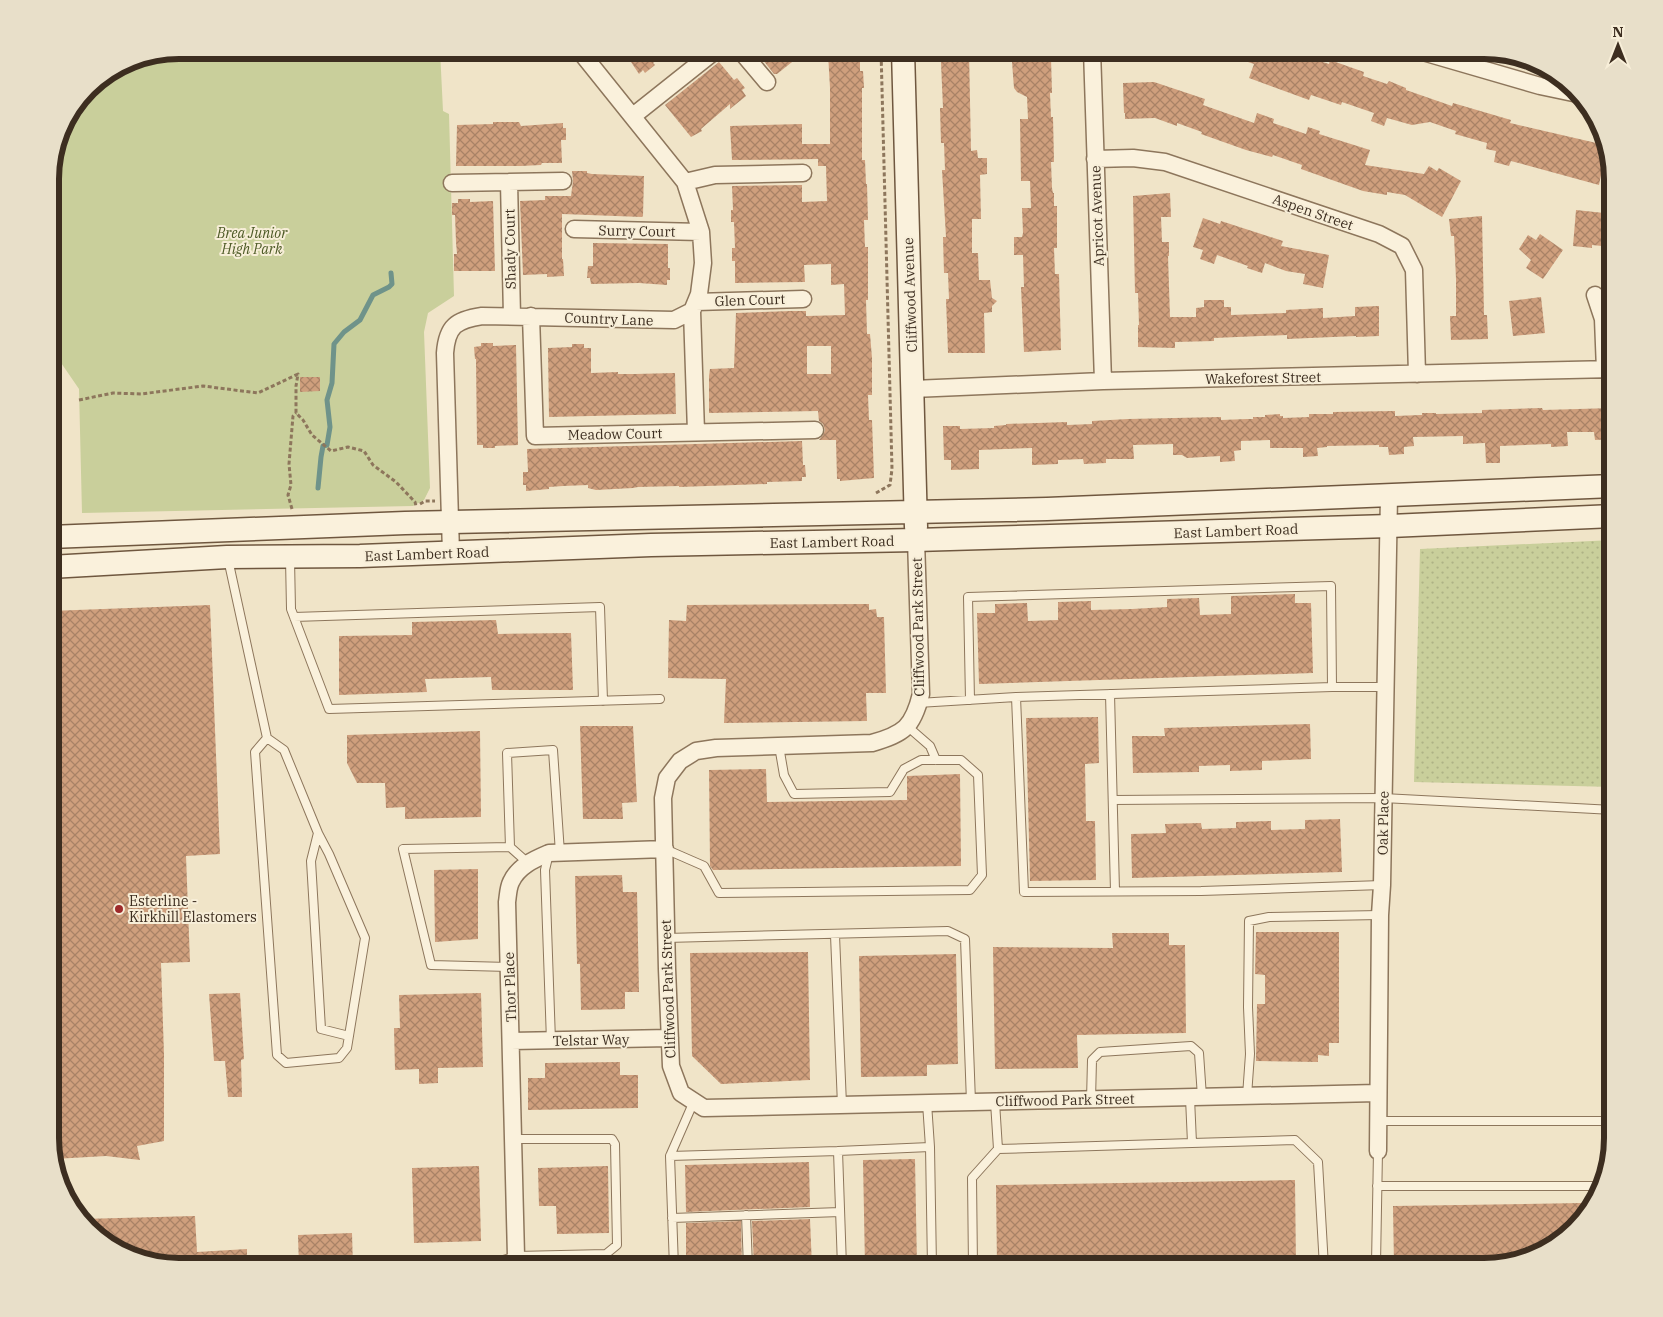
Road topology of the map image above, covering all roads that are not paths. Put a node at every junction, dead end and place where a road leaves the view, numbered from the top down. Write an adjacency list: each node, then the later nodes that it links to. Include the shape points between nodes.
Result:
1 (586, 59): 9 (street)
2 (695, 59): 9 (street)
3 (748, 59): 7 (street)
4 (903, 59): 27 (main road, Cliffwood Avenue)
5 (1092, 59): 10 (street, Apricot Avenue)
6 (1447, 59): 8 (street)
7 (767, 82)
8 (1565, 91)
9 (633, 116): 14 (street)
10 (1095, 159): 25 (street, Aspen Street, via 1133,158 1165,162 1379,234 1402,246 1414,270); 26 (street, Apricot Avenue)
11 (803, 173): 14 (street, via 715,175)
12 (563, 181): 13 (street)
13 (508, 182): 15 (street); 21 (street, Shady Court)
14 (685, 182): 17 (street)
15 (452, 183)
16 (574, 229): 17 (street, Surry Court)
17 (700, 232): 20 (street, via 703,263 700,294)
18 (1595, 295): 23 (street)
19 (804, 298): 20 (street, Glen Court)
20 (694, 306): 22 (street, Country Lane, via 674,320); 29 (street)
21 (512, 316): 22 (street, Country Lane); 34 (street, Country Lane, via 466,318 454,324 446,339)
22 (531, 316): 29 (street, Meadow Court, via 535,436)
23 (1604, 328)
24 (1604, 370): 25 (street, Wakeforest Street)
25 (1417, 374): 26 (street, Wakeforest Street)
26 (1103, 381): 27 (street, Wakeforest Street)
27 (913, 389): 32 (main road, Cliffwood Avenue)
28 (815, 430): 29 (street, Meadow Court)
29 (696, 432)
30 (1604, 486): 31 (main road, East Lambert Road)
31 (1389, 495): 32 (main road, East Lambert Road); 35 (street, Oak Place)
32 (915, 511): 34 (main road, East Lambert Road); 38 (main road, Cliffwood Avenue)
33 (1604, 516): 35 (main road, East Lambert Road)
34 (450, 522): 36 (main road, East Lambert Road); 39 (street, Country Lane)
35 (1390, 526): 38 (main road, East Lambert Road); 44 (street, Oak Place)
36 (225, 529): 37 (main road, East Lambert Road); 40 (main road)
37 (59, 537)
38 (916, 540): 39 (main road, East Lambert Road); 51 (street, Cliffwood Park Street, via 921,694)
39 (451, 553): 41 (main road, East Lambert Road)
40 (227, 557): 41 (main road, East Lambert Road); 42 (main road, East Lambert Road); 53 (lane)
41 (290, 557): 43 (lane)
42 (59, 566)
43 (294, 617): 50 (lane, via 328,709); 50 (lane, via 600,607)
44 (1386, 686): 45 (lane); 56 (street, Oak Place)
45 (1332, 687): 46 (lane); 49 (lane, via 1331,586 968,597)
46 (1110, 694): 47 (lane); 57 (lane)
47 (1016, 697): 49 (lane); 65 (lane, via 1024,892)
48 (660, 699): 50 (lane)
49 (970, 700): 51 (lane)
50 (603, 701)
51 (918, 703): 52 (street, Cliffwood Park Street)
52 (908, 726): 54 (street, Cliffwood Park Street, via 891,738 872,743); 55 (lane, via 930,746)
53 (268, 738): 59 (lane, via 284,750); 70 (lane, via 255,752 277,1055 286,1063 339,1058 347,1048)
54 (779, 746): 55 (lane, via 784,775 794,794 890,792 904,769 921,760); 61 (street, Cliffwood Park Street, via 696,751 680,761 667,778 663,798)
55 (936, 760): 61 (lane, via 961,760 978,775 982,875 970,890 718,893 704,866)
56 (1383, 798): 57 (lane); 58 (lane); 64 (street, Oak Place)
57 (1113, 800): 65 (lane)
58 (1604, 810)
59 (318, 832): 70 (lane, via 365,938); 70 (lane, via 311,861 321,1029)
60 (510, 847): 62 (lane, via 507,753 553,750); 63 (lane); 69 (lane, via 403,849 431,965)
61 (665, 849): 62 (street, Thor Place); 68 (street, Cliffwood Park Street)
62 (555, 853): 63 (street, Thor Place); 73 (lane, via 545,870)
63 (528, 863): 69 (street, Thor Place, via 511,882 507,902)
64 (1382, 885): 65 (lane); 66 (street, Oak Place)
65 (1115, 891)
66 (1380, 915): 74 (street, Oak Place); 75 (lane, via 1250,920)
67 (835, 935): 68 (lane); 79 (lane, via 948,931 965,940); 82 (lane)
68 (666, 938): 71 (street, Cliffwood Park Street)
69 (509, 966): 72 (street, Thor Place)
70 (349, 1036)
71 (670, 1038): 73 (street, Telstar Way); 78 (street, Cliffwood Park Street, via 671,1066 681,1093)
72 (511, 1041): 73 (street, Telstar Way); 85 (street, Thor Place)
73 (551, 1041)
74 (1377, 1093): 75 (street, Cliffwood Park Street); 83 (street, Oak Place)
75 (1247, 1096): 76 (street, Cliffwood Park Street)
76 (1196, 1097): 77 (street, Cliffwood Park Street); 77 (lane, via 1199,1053 1191,1046 1100,1052 1092,1060); 86 (lane)
77 (1091, 1100): 80 (street, Cliffwood Park Street)
78 (694, 1101): 82 (street, Cliffwood Park Street, via 704,1108); 91 (lane)
79 (971, 1102): 80 (street, Cliffwood Park Street); 81 (street, Cliffwood Park Street)
80 (995, 1102): 88 (lane)
81 (927, 1103): 82 (street, Cliffwood Park Street); 87 (lane)
82 (842, 1105)
83 (1378, 1121): 84 (lane); 90 (street, Oak Place)
84 (1604, 1121)
85 (513, 1139): 97 (street, Thor Place); 97 (lane, via 612,1139 615,1144 617,1245 606,1254)
86 (1192, 1143): 88 (lane); 104 (lane, via 1295,1140 1318,1162)
87 (930, 1148): 89 (lane); 102 (lane)
88 (998, 1149): 103 (lane, via 972,1178)
89 (838, 1151): 91 (lane); 94 (lane)
90 (1378, 1151): 92 (lane)
91 (670, 1156): 96 (lane)
92 (1377, 1186): 93 (lane); 105 (lane)
93 (1594, 1186)
94 (840, 1212): 95 (lane); 101 (lane)
95 (746, 1215): 96 (lane); 100 (lane)
96 (672, 1218): 99 (lane)
97 (516, 1256): 98 (lane)
98 (510, 1258)
99 (674, 1258)
100 (748, 1258)
101 (842, 1258)
102 (932, 1258)
103 (973, 1258)
104 (1323, 1258)
105 (1376, 1258)

